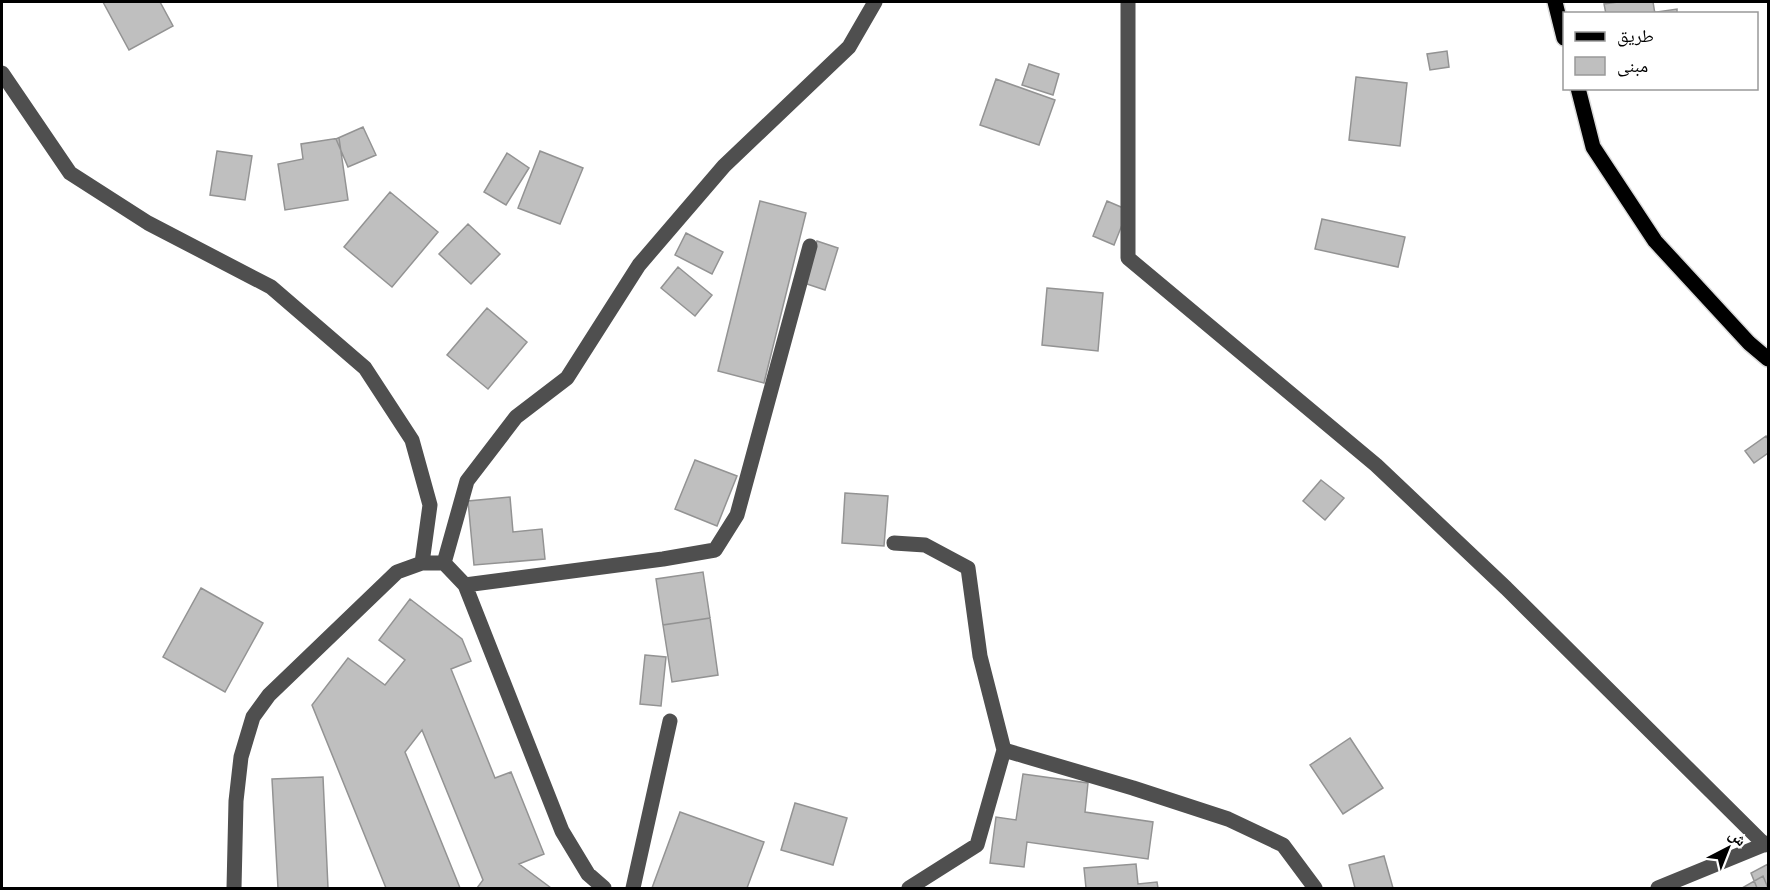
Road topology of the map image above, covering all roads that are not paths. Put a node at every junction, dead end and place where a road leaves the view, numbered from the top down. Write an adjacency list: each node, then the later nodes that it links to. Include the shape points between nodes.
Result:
1 (876, 2): 11 (street, via 849,47 724,166 639,265 567,378 516,417 467,481)
2 (1128, 2): 15 (street, via 1128,258 1376,465)
3 (1555, 2): 4 (main road)
4 (1563, 34)
5 (2, 73): 10 (street, via 70,173 148,223 271,287 365,368 412,440 430,505)
6 (1579, 90): 8 (main road, via 1593,147 1655,241 1749,344)
7 (810, 246): 12 (street, via 737,515 715,550)
8 (1768, 359)
9 (894, 543): 14 (street, via 925,545 968,568 980,656)
10 (422, 563): 11 (street); 16 (street, via 397,572 269,694 253,717 241,757 236,801)
11 (444, 563): 12 (street)
12 (465, 585): 17 (street, via 562,831 588,874)
13 (669, 721): 18 (street)
14 (1004, 750): 19 (street, via 977,845); 20 (street, via 1228,819 1283,845)
15 (1767, 844): 21 (street)
16 (234, 888)
17 (604, 888)
18 (633, 888)
19 (909, 888)
20 (1315, 888)
21 (1658, 888)

